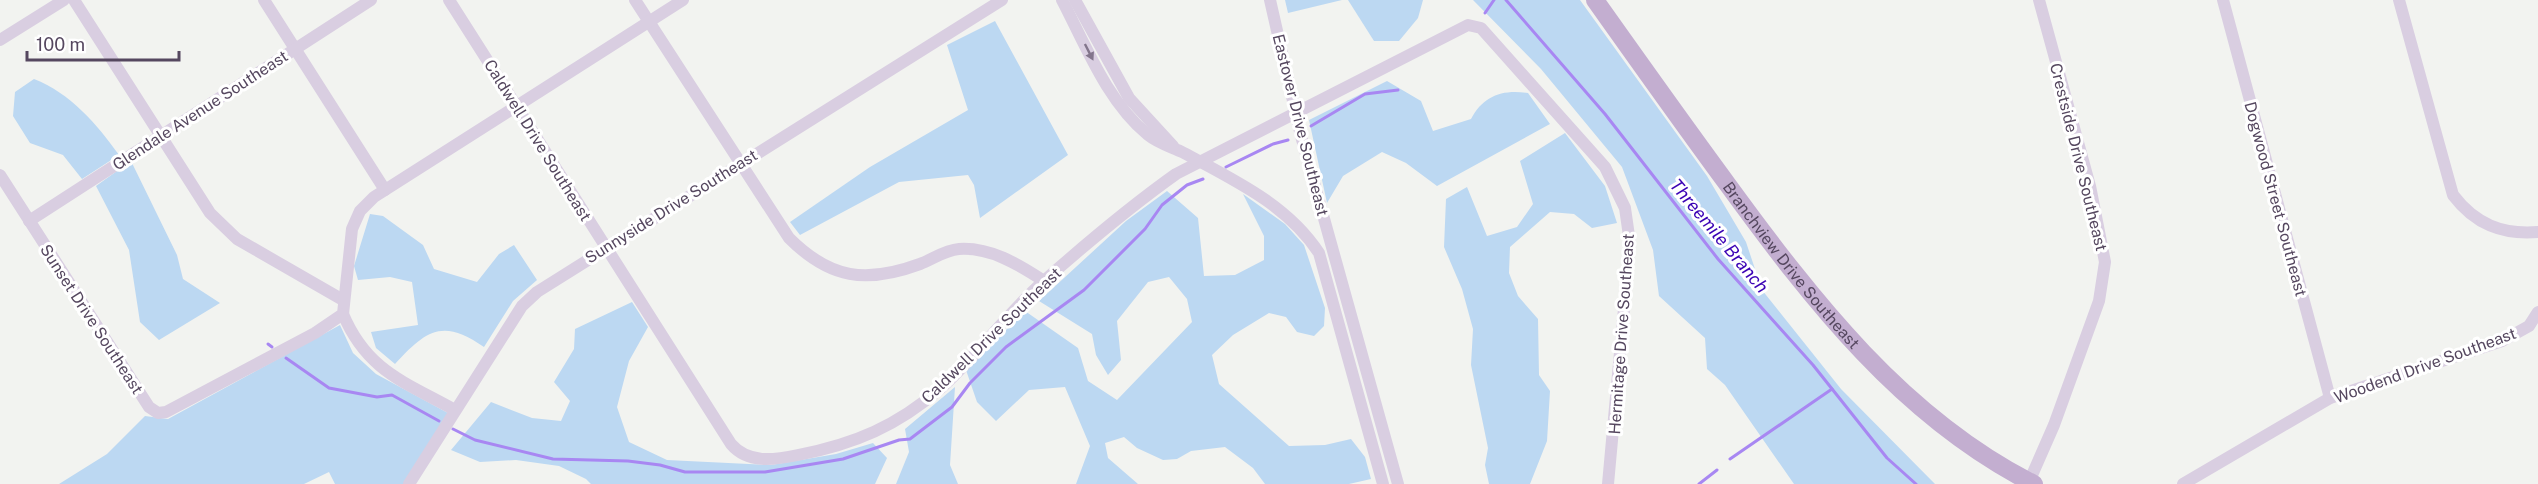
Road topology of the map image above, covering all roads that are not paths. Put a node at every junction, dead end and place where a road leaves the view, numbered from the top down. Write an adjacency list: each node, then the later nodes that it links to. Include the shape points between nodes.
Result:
1 (64, 0): 18 (street)
2 (74, 0): 22 (street)
3 (264, 0): 19 (street)
4 (371, 0): 19 (street, Glendale Avenue Southeast)
5 (449, 0): 20 (street, Caldwell Drive Southeast)
6 (635, 0): 16 (street)
7 (683, 0): 16 (street)
8 (1002, 0): 25 (street, Sunnyside Drive Southeast)
9 (1062, 0): 23 (street, one-way to 23, via 1109,90 1160,143)
10 (1075, 0): 23 (street, via 1130,98)
11 (1270, 0): 21 (street, Eastover Drive Southeast)
12 (1595, 0): 37 (main road, Branchview Drive Southeast, via 1780,257 1837,326 1898,389 1955,434)
13 (2039, 0): 37 (street, Crestside Drive Southeast, via 2090,186 2105,262 2099,301)
14 (2223, 0): 35 (street, Dogwood Street Southeast)
15 (2399, 0): 29 (street, via 2453,195 2484,224 2504,231)
16 (649, 22): 20 (street); 25 (street)
17 (1474, 24): 21 (street, Caldwell Drive Southeast); 41 (street, Hermitage Drive Southeast, via 1605,167 1625,208 1630,243)
18 (0, 40)
19 (295, 49): 22 (street, Glendale Avenue Southeast); 27 (street)
20 (516, 106): 27 (street); 30 (street, Caldwell Drive Southeast)
21 (1296, 114): 24 (street, Caldwell Drive Southeast); 40 (street, Eastover Drive Southeast)
22 (162, 136): 28 (street, Glendale Avenue Southeast); 32 (street, via 210,213 228,231)
23 (1176, 149): 24 (street)
24 (1200, 162): 31 (street, Caldwell Drive Southeast, via 1148,194); 39 (street, via 1288,215 1319,253)
25 (739, 164): 30 (street, Sunnyside Drive Southeast); 31 (street, via 789,238 815,262 837,271 863,276 884,274 948,251 977,249 999,256)
26 (0, 175): 28 (street, Sunset Drive Southeast)
27 (385, 190): 32 (street, via 355,219)
28 (30, 221): 34 (street, Sunset Drive Southeast, via 149,407 158,413 181,406)
29 (2538, 232)
30 (606, 247): 31 (street, Caldwell Drive Southeast, via 731,444 742,455 760,459 839,447 905,414 942,387); 36 (street, Sunnyside Drive Southeast, via 556,277 522,306)
31 (1044, 281)
32 (343, 300): 34 (street)
33 (2538, 312): 35 (street, Woodend Drive Southeast, via 2529,326 2502,341)
34 (338, 318): 36 (street, via 375,364)
35 (2330, 398): 42 (street, Woodend Drive Southeast)
36 (455, 410): 38 (street, Sunnyside Drive Southeast)
37 (2031, 483)
38 (409, 484)
39 (1383, 484)
40 (1398, 484)
41 (1608, 484)
42 (2183, 484)

